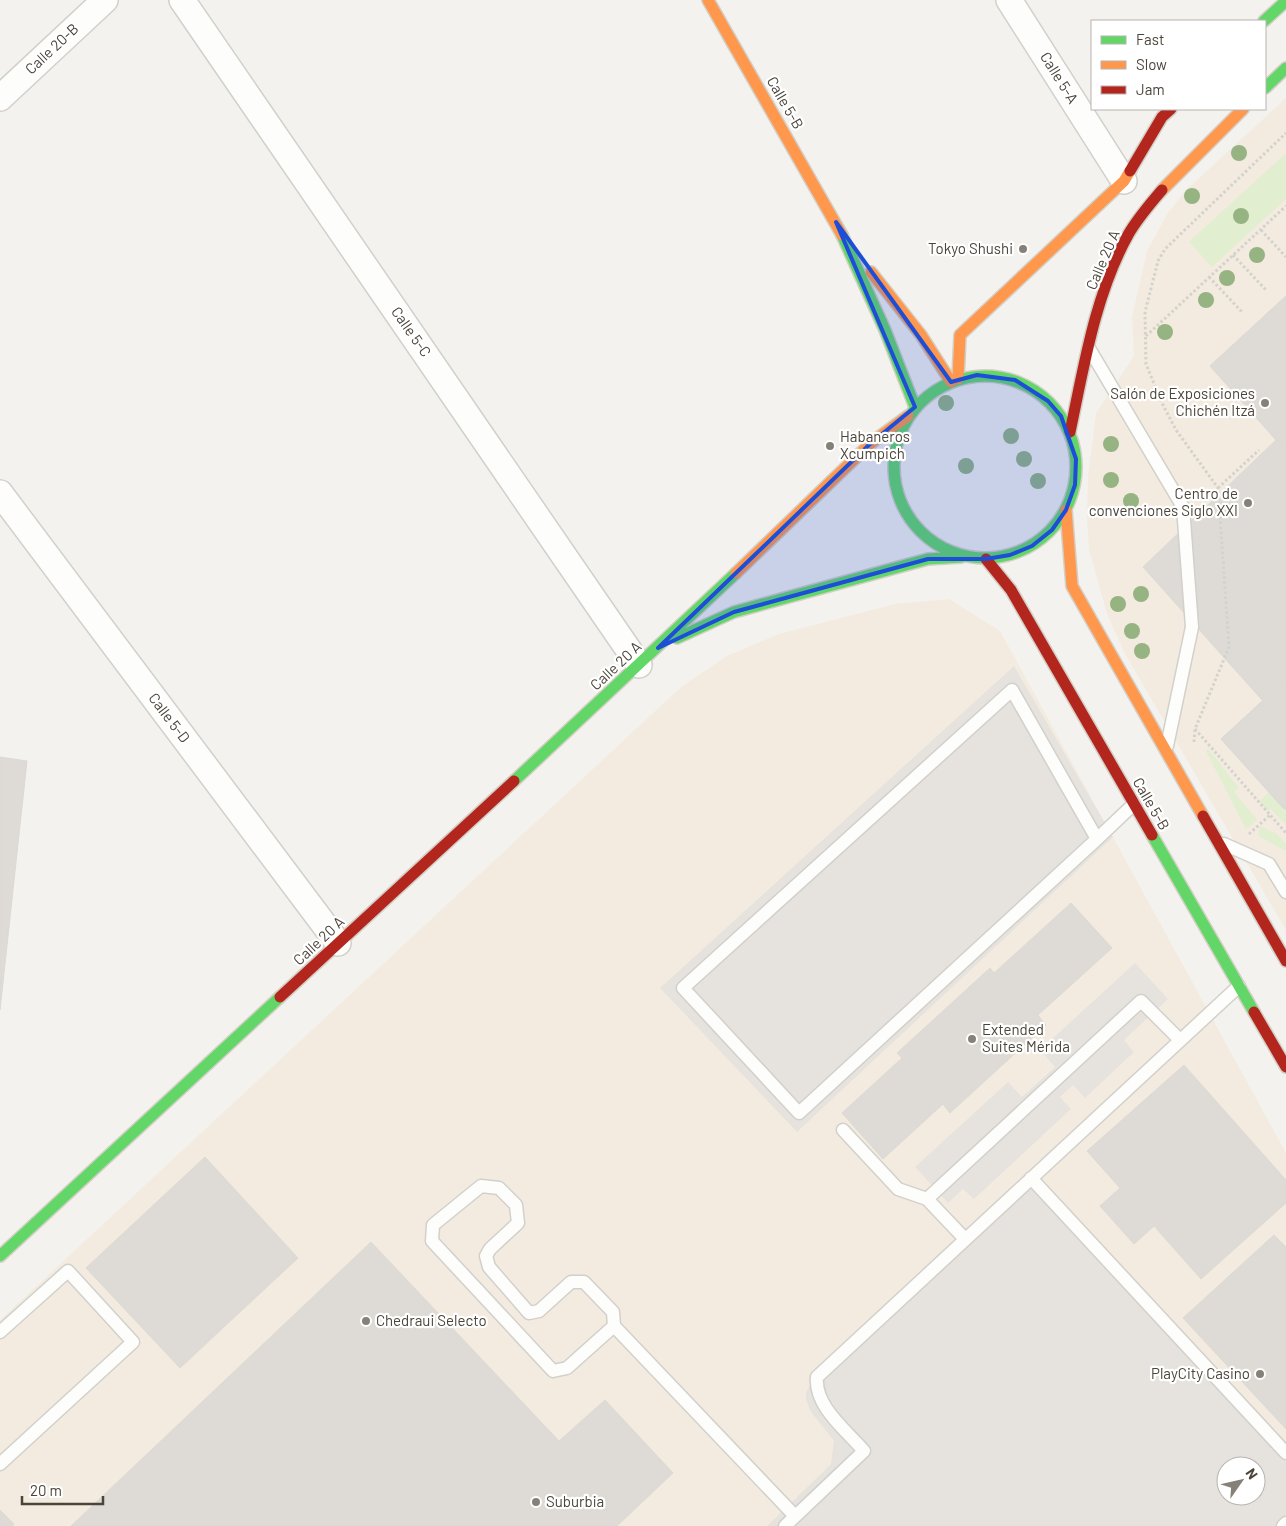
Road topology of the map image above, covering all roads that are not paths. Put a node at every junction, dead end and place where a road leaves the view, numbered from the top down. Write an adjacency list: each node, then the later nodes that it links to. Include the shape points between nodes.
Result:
1 (105, 0): 9 (street, Calle 20-B)
2 (182, 0): 23 (street, Calle 5-C)
3 (708, 0): 13 (street, Calle 5-B)
4 (1009, 0): 12 (street, Calle 5-A)
5 (1281, 6): 6 (street)
6 (1265, 20)
7 (1286, 68): 8 (street)
8 (1266, 87)
9 (0, 98)
10 (1170, 110): 12 (street, Calle 20 A, via 1162,117)
11 (1242, 110): 14 (street, Calle 20 A, via 1157,195 1126,238 1105,288)
12 (1124, 181): 15 (street, Calle 20 A, via 960,335)
13 (836, 222): 15 (street, Calle 5-B); 16 (street, Calle 5-B, via 885,330)
14 (1088, 348): 17 (street, Calle 20 A); 24 (lane, via 1183,506 1192,627)
15 (954, 380): 16 (street, Calle 20 A, via 931,392); 17 (street, Calle 20 A, via 977,375 1015,380 1048,400)
16 (912, 412): 20 (street, via 898,436 894,457 894,479 900,501 910,520 925,537 944,549); 22 (street, Calle 20 A, via 871,443)
17 (1070, 432): 19 (street, via 1076,459 1075,485)
18 (0, 493): 29 (street, Calle 5-D)
19 (1066, 510): 21 (street, via 1052,530 1032,546 1010,555); 24 (street, via 1072,586)
20 (965, 556): 21 (street); 22 (street, Calle 20 A, via 928,559 734,612)
21 (986, 559): 25 (street, Calle 5-B, via 1011,590)
22 (658, 648): 23 (street, Calle 20 A)
23 (640, 664): 29 (street, Calle 20 A)
24 (1166, 751): 27 (street)
25 (1134, 804): 26 (lane); 31 (street, Calle 5-B)
26 (1097, 839): 26 (lane, via 799,1113 683,988 1012,690)
27 (1218, 841): 28 (lane, via 1269,864); 30 (street)
28 (1286, 892)
29 (338, 943): 38 (street, Calle 20 A)
30 (1286, 962)
31 (1239, 986): 32 (lane); 33 (street, Calle 5-B)
32 (1180, 1040): 35 (lane); 36 (lane, via 1141,1001)
33 (1286, 1067)
34 (843, 1130): 36 (lane, via 898,1189)
35 (1031, 1178): 37 (lane); 41 (lane)
36 (927, 1199): 37 (lane)
37 (965, 1239): 43 (lane, via 816,1377 821,1401 864,1451)
38 (0, 1256)
39 (614, 1326): 39 (lane, via 567,1368 553,1371 432,1241 432,1225 481,1186 499,1188 516,1205 518,1223 490,1249 486,1256 489,1267 529,1313 539,1311 571,1282 584,1282 613,1312); 43 (lane)
40 (0, 1332): 42 (lane, via 68,1271 133,1342)
41 (1286, 1453)
42 (0, 1464)
43 (795, 1516): 45 (lane)
44 (1286, 1523): 46 (lane)
45 (785, 1526)
46 (1283, 1526)

